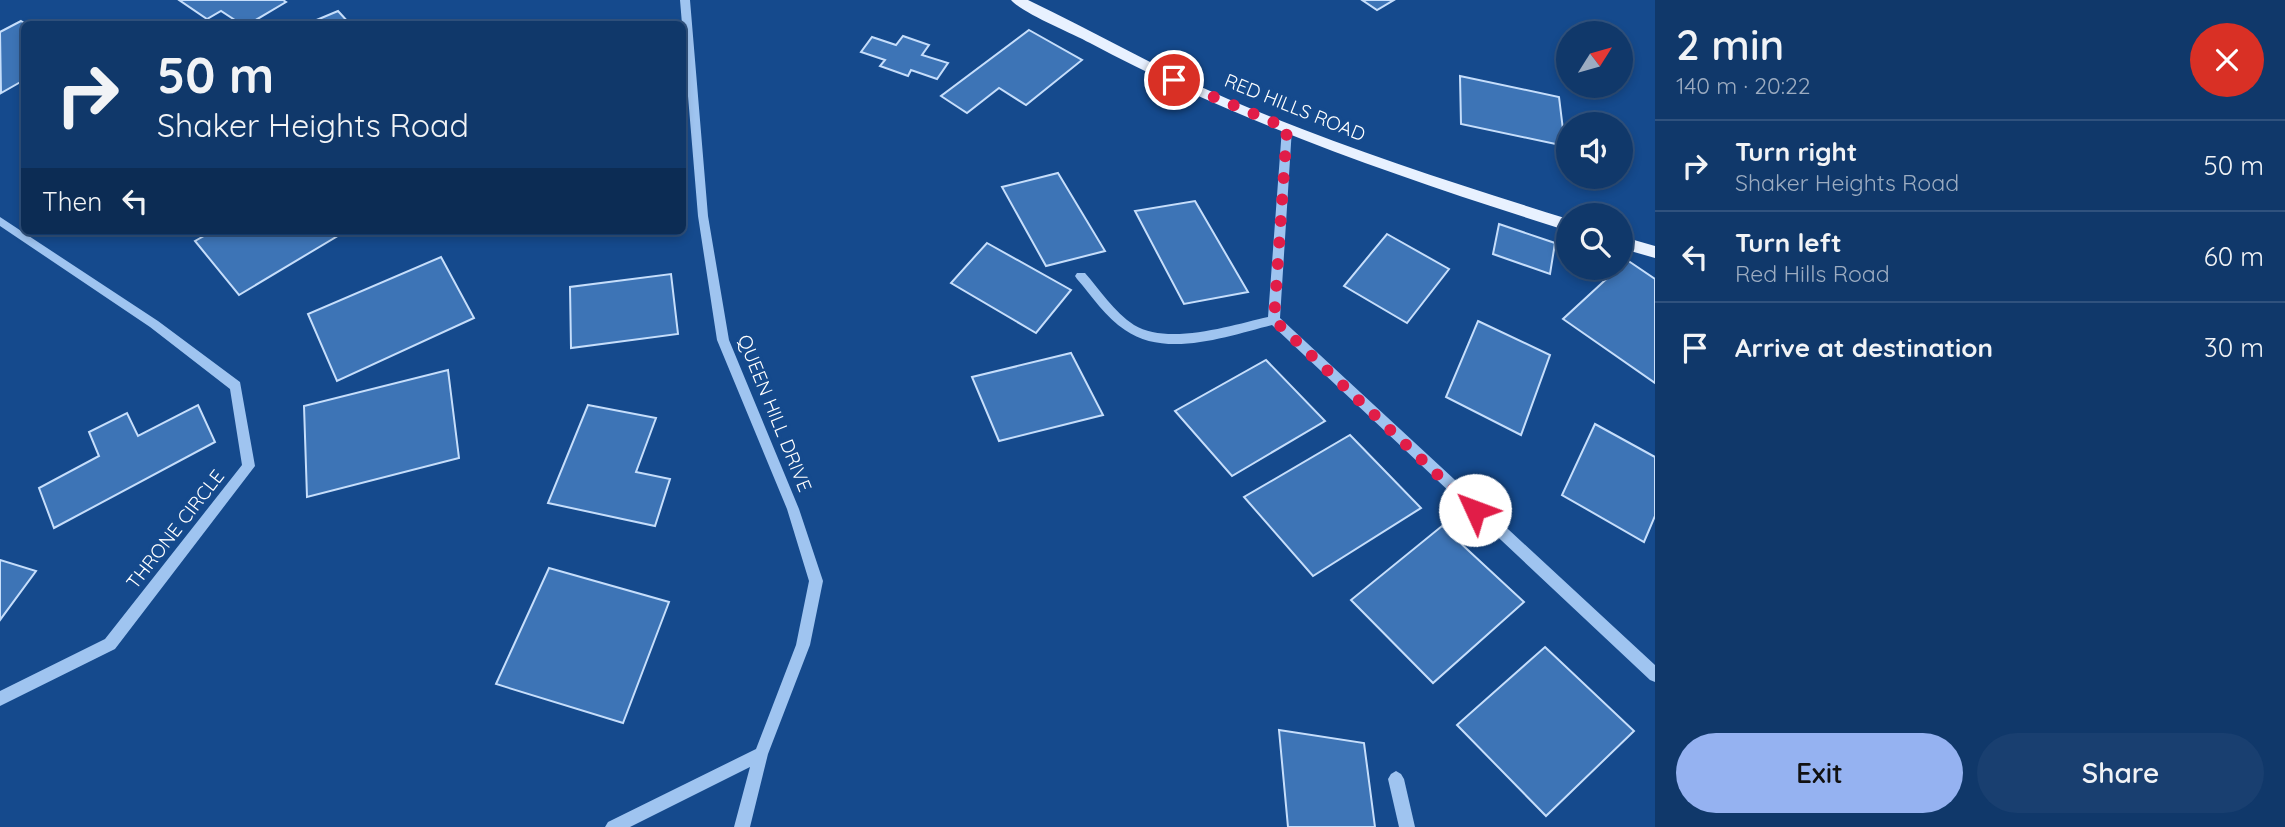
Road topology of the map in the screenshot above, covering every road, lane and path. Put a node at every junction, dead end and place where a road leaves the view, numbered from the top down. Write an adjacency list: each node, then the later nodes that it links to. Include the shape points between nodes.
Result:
1 (685, 0): 12 (street, QUEEN HILL DRIVE, via 704,216 723,340 793,509 816,581 803,645)
2 (1017, 0): 3 (main road, RED HILLS ROAD, via 1174,80)
3 (1287, 128): 5 (main road, RED HILLS ROAD, via 1431,182); 9 (street)
4 (0, 221): 11 (street, THRONE CIRCLE, via 154,324 236,386 249,466 110,644)
5 (1556, 221)
6 (1633, 246): 7 (main road)
7 (1655, 252)
8 (1081, 276): 9 (street, via 1131,329 1152,337 1188,338)
9 (1274, 320): 10 (street)
10 (1655, 675)
11 (0, 699)
12 (761, 754): 14 (street); 15 (street, QUEEN HILL DRIVE)
13 (1396, 779): 16 (street)
14 (613, 827)
15 (742, 827)
16 (1407, 827)

